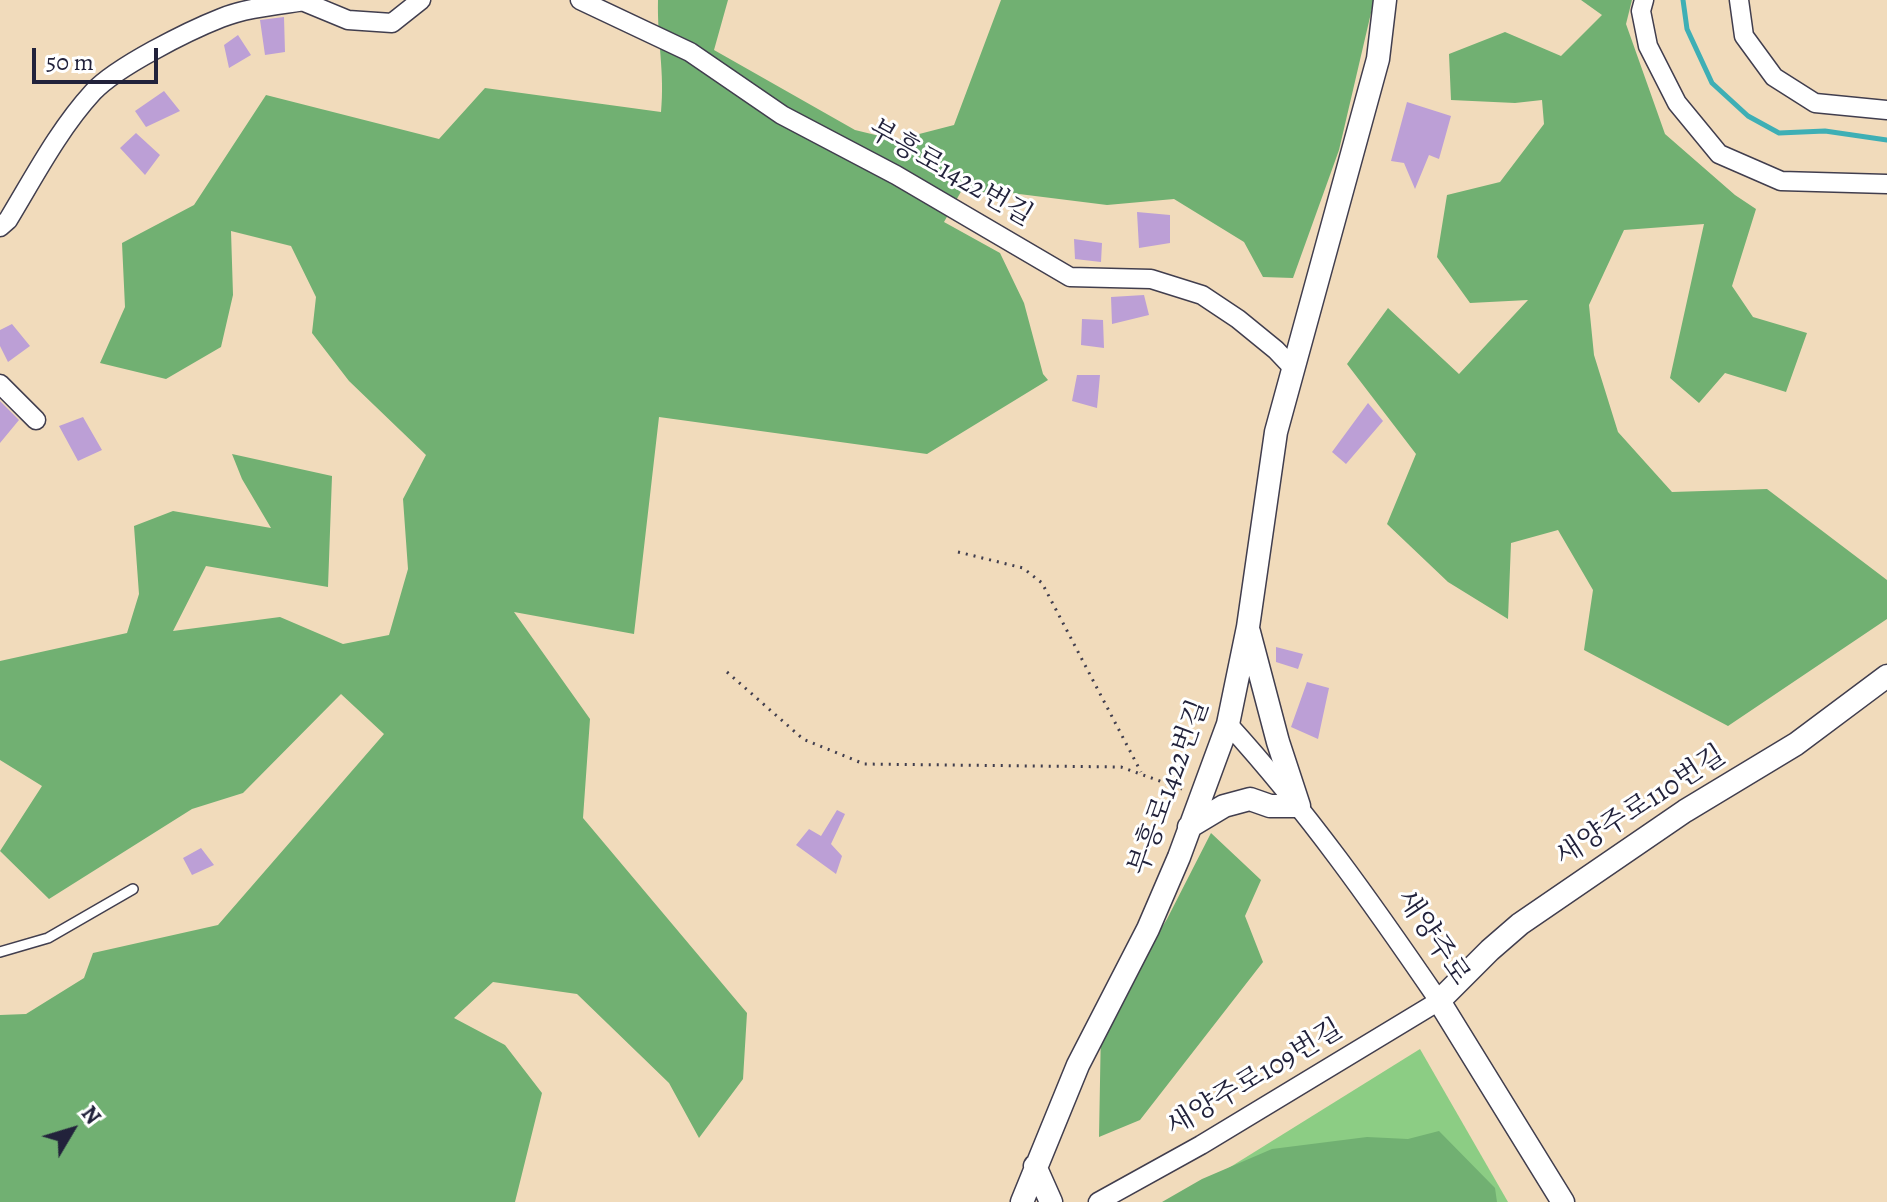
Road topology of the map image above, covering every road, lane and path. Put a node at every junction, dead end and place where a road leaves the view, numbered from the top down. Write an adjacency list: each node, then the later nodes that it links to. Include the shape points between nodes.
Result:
1 (421, 0): 6 (street, via 392,23 348,20)
2 (580, 0): 10 (street, 부흥로1422번길, via 690,52 782,115 1070,277 1151,279 1202,295)
3 (1385, 0): 10 (street, 부흥로1422번길, via 1378,59)
4 (1644, 0): 8 (street, via 1648,46 1677,103 1719,154 1781,181)
5 (1739, 0): 7 (street, via 1744,36 1774,77 1815,103)
6 (306, 1): 9 (street, via 222,18 129,65 94,91)
7 (1887, 110)
8 (1887, 184)
9 (0, 227)
10 (1294, 369): 14 (street, 부흥로1422번길, via 1276,432)
11 (0, 384): 12 (street)
12 (36, 420)
13 (958, 552): 18 (path, via 1023,568 1042,583)
14 (1248, 627): 17 (street, 부흥로1422번길); 20 (street)
15 (727, 672): 18 (path, via 803,739 864,764 1121,767)
16 (1887, 676): 24 (street, 새양주로110번길, via 1796,744 1685,811 1520,924)
17 (1228, 724): 19 (street, 부흥로1422번길); 20 (street, 새양주로)
18 (1141, 772): 19 (path)
19 (1201, 796): 21 (street, 부흥로1422번길)
20 (1299, 806): 21 (street, via 1270,806 1250,799 1224,806); 24 (street, 새양주로)
21 (1189, 827): 25 (street, 부흥로1422번길, via 1148,929 1078,1065)
22 (133, 889): 23 (lane, via 48,938)
23 (0, 952)
24 (1439, 1001): 28 (street, 새양주로109번길); 29 (street, 새양주로)
25 (1035, 1166): 26 (street, 부흥로1422번길); 27 (street)
26 (1022, 1202)
27 (1051, 1202)
28 (1098, 1202)
29 (1563, 1202)

